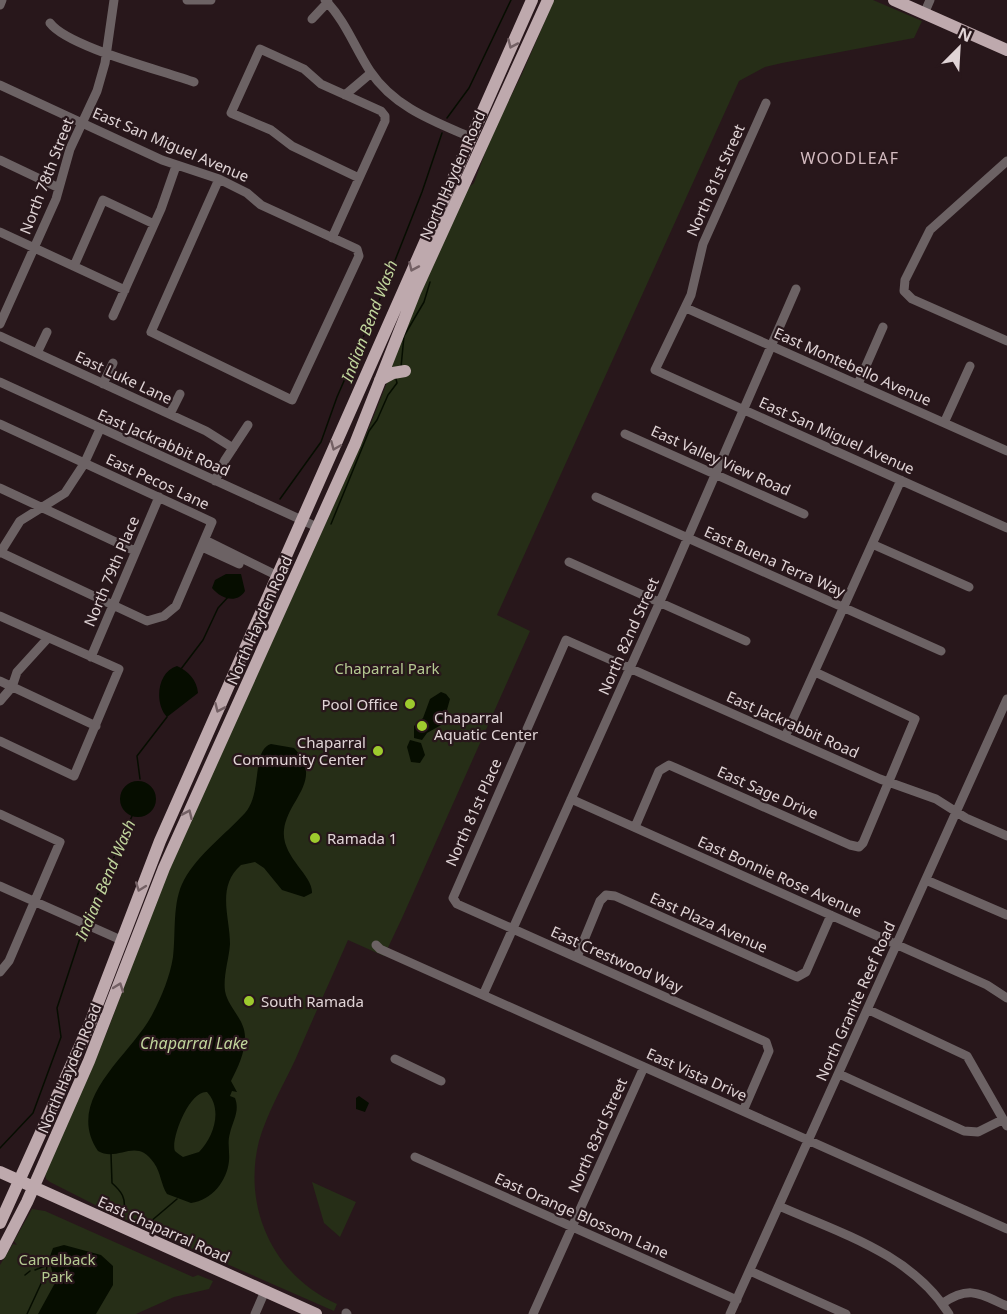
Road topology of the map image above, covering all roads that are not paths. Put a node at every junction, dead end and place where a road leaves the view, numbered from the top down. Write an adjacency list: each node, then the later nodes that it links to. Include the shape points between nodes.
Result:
1 (2, 0): 11 (street)
2 (114, 0): 17 (street, North 78th Street)
3 (188, 0): 4 (street)
4 (211, 0)
5 (532, 0): 24 (main road, North Hayden Road, one-way to 24)
6 (538, 0): 15 (main road, via 527,29)
7 (548, 0): 15 (main road, North Hayden Road)
8 (894, 0): 12 (main road)
9 (930, 0): 12 (street)
10 (327, 1): 13 (street); 18 (street)
11 (0, 4)
12 (924, 14): 16 (main road)
13 (312, 19)
14 (50, 23): 17 (street, via 57,33)
15 (532, 34): 51 (main road, North Hayden Road)
16 (1007, 50)
17 (107, 53): 19 (street); 23 (street, North 78th Street, via 97,91)
18 (371, 73): 21 (street); 24 (street, via 410,110)
19 (194, 82)
20 (0, 85): 23 (street, East San Miguel Avenue)
21 (345, 95): 28 (street, via 386,116); 28 (street, via 260,49 231,113)
22 (766, 103): 38 (street, North 81st Street, via 703,244)
23 (82, 123): 27 (street, East San Miguel Avenue); 30 (street, North 78th Street, via 66,159)
24 (470, 137): 74 (main road, North Hayden Road, one-way to 74)
25 (0, 160): 30 (street)
26 (1007, 160): 44 (street, via 930,230 905,280 904,291 912,299)
27 (176, 166): 29 (street, East San Miguel Avenue); 31 (street)
28 (359, 178): 33 (street)
29 (219, 179): 33 (street, East San Miguel Avenue, via 261,205); 33 (street, East San Miguel Avenue, via 151,332 292,400 359,252)
30 (59, 188): 34 (street, North 78th Street)
31 (154, 224): 35 (street, via 103,200); 37 (street)
32 (0, 231): 34 (street)
33 (332, 238)
34 (35, 248): 35 (street); 40 (street, North 78th Street)
35 (74, 266): 37 (street)
36 (796, 289): 45 (street, North 82nd Street)
37 (125, 290): 39 (street)
38 (686, 308): 45 (street, East Montebello Avenue); 49 (street, North 81st Street)
39 (113, 316)
40 (0, 324)
41 (883, 327): 54 (street)
42 (47, 332): 46 (street)
43 (0, 336): 46 (street, East Luke Lane)
44 (1007, 342)
45 (771, 345): 54 (street, East Montebello Avenue); 56 (street, North 82nd Street)
46 (37, 353): 53 (street, East Luke Lane)
47 (113, 363): 53 (street)
48 (970, 366): 58 (street)
49 (655, 370): 56 (street, East San Miguel Avenue)
50 (405, 371): 51 (main road, via 393,372)
51 (380, 380): 76 (main road, North Hayden Road)
52 (0, 382): 61 (street, East Jackrabbit Road)
53 (104, 384): 57 (street, East Luke Lane)
54 (858, 384): 58 (street, East Montebello Avenue)
55 (180, 394): 57 (street)
56 (742, 409): 66 (street, North 82nd Street); 67 (street, East San Miguel Avenue)
57 (170, 414): 63 (street, East Luke Lane)
58 (944, 423): 64 (street, East Montebello Avenue)
59 (0, 424): 65 (street, East Pecos Lane)
60 (248, 425): 63 (street)
61 (100, 429): 65 (street); 68 (street, East Jackrabbit Road)
62 (625, 434): 66 (street, East Valley View Road)
63 (233, 448): 68 (street)
64 (1007, 451)
65 (84, 464): 70 (street, East Pecos Lane); 72 (street, via 65,493)
66 (714, 473): 73 (street, East Valley View Road); 77 (street, North 82nd Street)
67 (901, 480): 75 (street, East San Miguel Avenue); 79 (street)
68 (215, 481): 74 (street, East Jackrabbit Road)
69 (0, 488): 72 (street)
70 (159, 497): 78 (street, East Pecos Lane, via 212,522); 80 (street, North 79th Place)
71 (596, 497): 77 (street, East Buena Terra Way)
72 (44, 508): 80 (street); 81 (street, via 20,521)
73 (804, 514)
74 (303, 521): 76 (street, East Jackrabbit Road); 83 (main road, North Hayden Road)
75 (1006, 523)
76 (317, 527): 135 (main road, North Hayden Road, one-way to 76, via 106,1021 164,868)
77 (688, 538): 85 (street, North 82nd Street); 87 (street, East Buena Terra Way)
78 (203, 544): 83 (street); 86 (street, via 176,606 164,616 147,621)
79 (872, 544): 84 (street); 87 (street)
80 (135, 551): 86 (street, North 79th Place)
81 (0, 552): 86 (street)
82 (569, 562): 85 (street)
83 (277, 579): 116 (main road, North Hayden Road, one-way to 116, via 150,863)
84 (969, 587)
85 (660, 602): 91 (street); 94 (street, North 82nd Street)
86 (112, 606): 93 (street, North 79th Place)
87 (844, 608): 92 (street, East Buena Terra Way); 95 (street)
88 (0, 616): 89 (street)
89 (48, 638): 93 (street); 97 (street, via 17,672)
90 (566, 640): 94 (street, East Jackrabbit Road); 111 (street, North 81st Place)
91 (746, 641)
92 (941, 651)
93 (91, 657): 100 (street, via 119,669)
94 (630, 668): 101 (street, East Jackrabbit Road); 104 (street, North 82nd Street)
95 (815, 672): 101 (street); 103 (street, via 915,719)
96 (0, 681): 97 (street)
97 (12, 687): 99 (street); 100 (street)
98 (1007, 699): 105 (street, North Granite Reef Road)
99 (0, 701)
100 (96, 726): 102 (street, via 74,776)
101 (785, 737): 103 (street, East Jackrabbit Road)
102 (0, 741)
103 (890, 782): 105 (street, East Jackrabbit Road); 107 (street, East Sage Drive, via 866,839 859,846 665,765)
104 (572, 799): 107 (street, East Bonnie Rose Avenue); 115 (street, North 82nd Street)
105 (957, 811): 108 (street, East Jackrabbit Road); 109 (street, North Granite Reef Road)
106 (0, 814): 112 (street, via 60,842)
107 (635, 827): 113 (street, East Bonnie Rose Avenue)
108 (1007, 836)
109 (926, 880): 114 (street); 118 (street, North Granite Reef Road)
110 (0, 886): 112 (street)
111 (453, 898): 115 (street, East Crestwood Way, via 457,904)
112 (36, 902): 116 (street); 120 (street)
113 (831, 915): 118 (street, East Bonnie Rose Avenue); 119 (street, East Plaza Avenue, via 806,972 800,977 606,895)
114 (1007, 915)
115 (512, 928): 119 (street, East Crestwood Way); 122 (street, North 82nd Street)
116 (121, 940): 134 (main road, North Hayden Road, via 89,1026)
117 (376, 945): 122 (street, East Vista Drive)
118 (897, 945): 123 (street, East Bonnie Rose Avenue, via 987,985); 124 (street, North Granite Reef Road)
119 (577, 957): 129 (street, East Crestwood Way, via 766,1042 770,1046)
120 (4, 959): 121 (street)
121 (0, 972)
122 (483, 995): 126 (street, East Vista Drive)
123 (1007, 998)
124 (868, 1010): 127 (street, North Granite Reef Road); 130 (street, via 967,1056)
125 (395, 1059): 128 (street)
126 (644, 1067): 129 (street, East Vista Drive); 138 (street, North 83rd Street)
127 (839, 1074): 130 (street, via 964,1131 978,1132); 131 (street, North Granite Reef Road)
128 (441, 1081)
129 (743, 1111): 131 (street, East Vista Drive)
130 (1004, 1123)
131 (809, 1141): 136 (street, North Granite Reef Road); 139 (street, East Vista Drive)
132 (415, 1156): 138 (street, East Orange Blossom Lane)
133 (0, 1172): 134 (main road, East Chaparral Road)
134 (20, 1181): 135 (main road, East Chaparral Road); 137 (main road, North Hayden Road)
135 (33, 1188): 140 (main road, North Hayden Road); 142 (main road, East Chaparral Road)
136 (779, 1206): 141 (street, North Granite Reef Road); 144 (street, via 892,1257)
137 (0, 1223)
138 (573, 1227): 143 (street, East Orange Blossom Lane); 148 (street, North 83rd Street)
139 (1007, 1229)
140 (0, 1254)
141 (750, 1271): 143 (street, North Granite Reef Road); 150 (street)
142 (265, 1291): 146 (street); 147 (main road, East Chaparral Road)
143 (737, 1300): 149 (street, North Granite Reef Road)
144 (943, 1304): 145 (street, via 956,1294 969,1292); 151 (street)
145 (1007, 1306)
146 (255, 1314)
147 (316, 1314)
148 (533, 1314)
149 (730, 1314)
150 (846, 1314)
151 (949, 1314)

